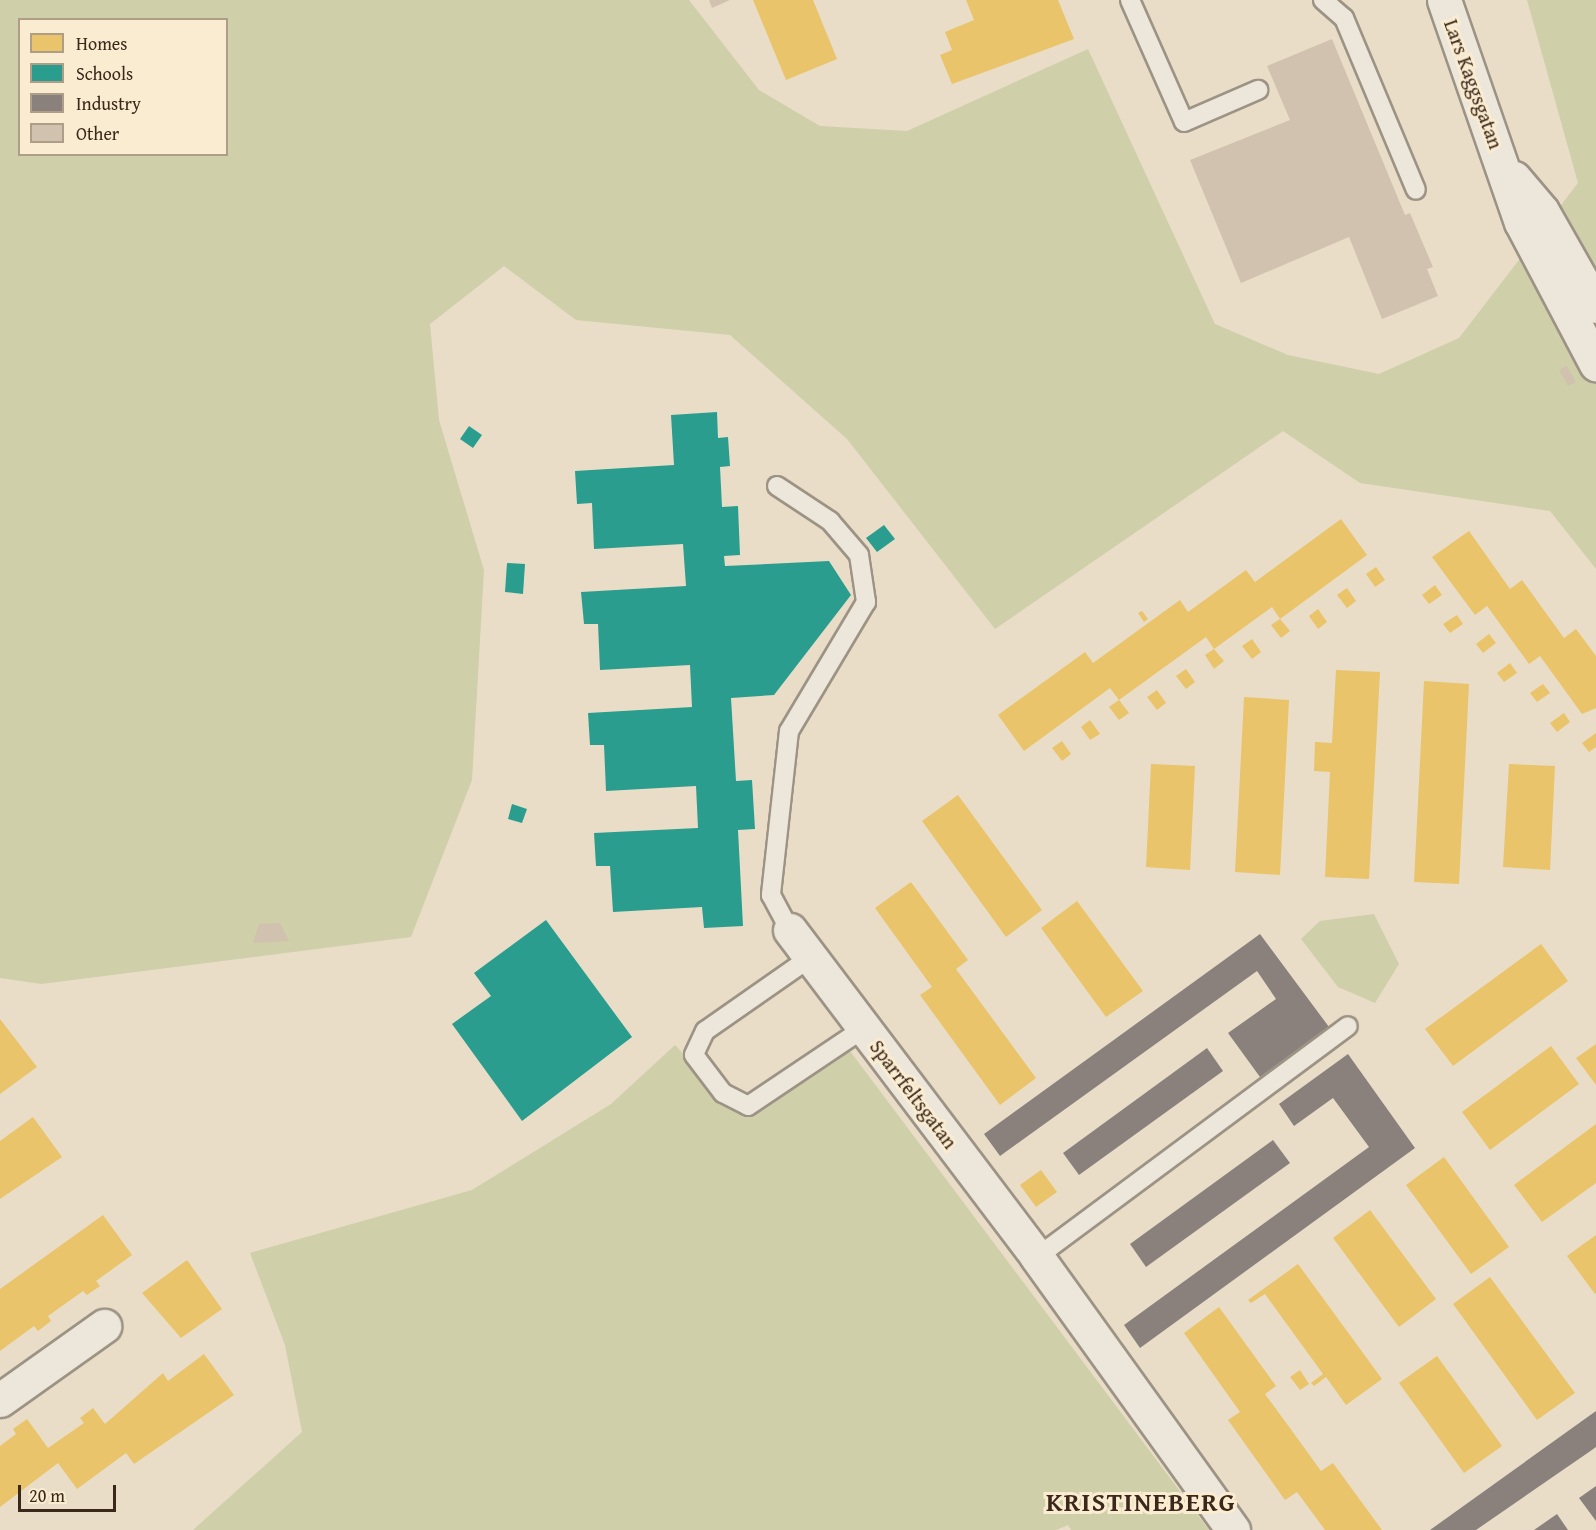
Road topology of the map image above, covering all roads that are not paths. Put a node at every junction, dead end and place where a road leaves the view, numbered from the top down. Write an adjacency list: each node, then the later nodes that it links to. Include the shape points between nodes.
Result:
1 (1130, 0): 4 (lane, via 1184,122)
2 (1323, 0): 6 (lane, via 1344,18)
3 (1444, 0): 5 (street, Lars Kaggsgatan, via 1479,110)
4 (1258, 90)
5 (1506, 167): 7 (street, Lars Kaggsgatan, via 1542,211); 8 (street, Lars Kaggsgatan, via 1521,222)
6 (1416, 190)
7 (1596, 306)
8 (1596, 364)
9 (777, 486): 10 (lane, via 830,521 860,555 866,602 789,731 771,895)
10 (790, 930): 11 (street, Sparrfeltsgatan)
11 (811, 957): 13 (street, Sparrfeltsgatan); 13 (lane, via 705,1030 694,1054 723,1093 748,1106)
12 (1348, 1026): 14 (lane)
13 (864, 1028): 14 (street, Sparrfeltsgatan)
14 (1037, 1257): 17 (street, Sparrfeltsgatan)
15 (104, 1326): 16 (street)
16 (0, 1400)
17 (1233, 1530)

